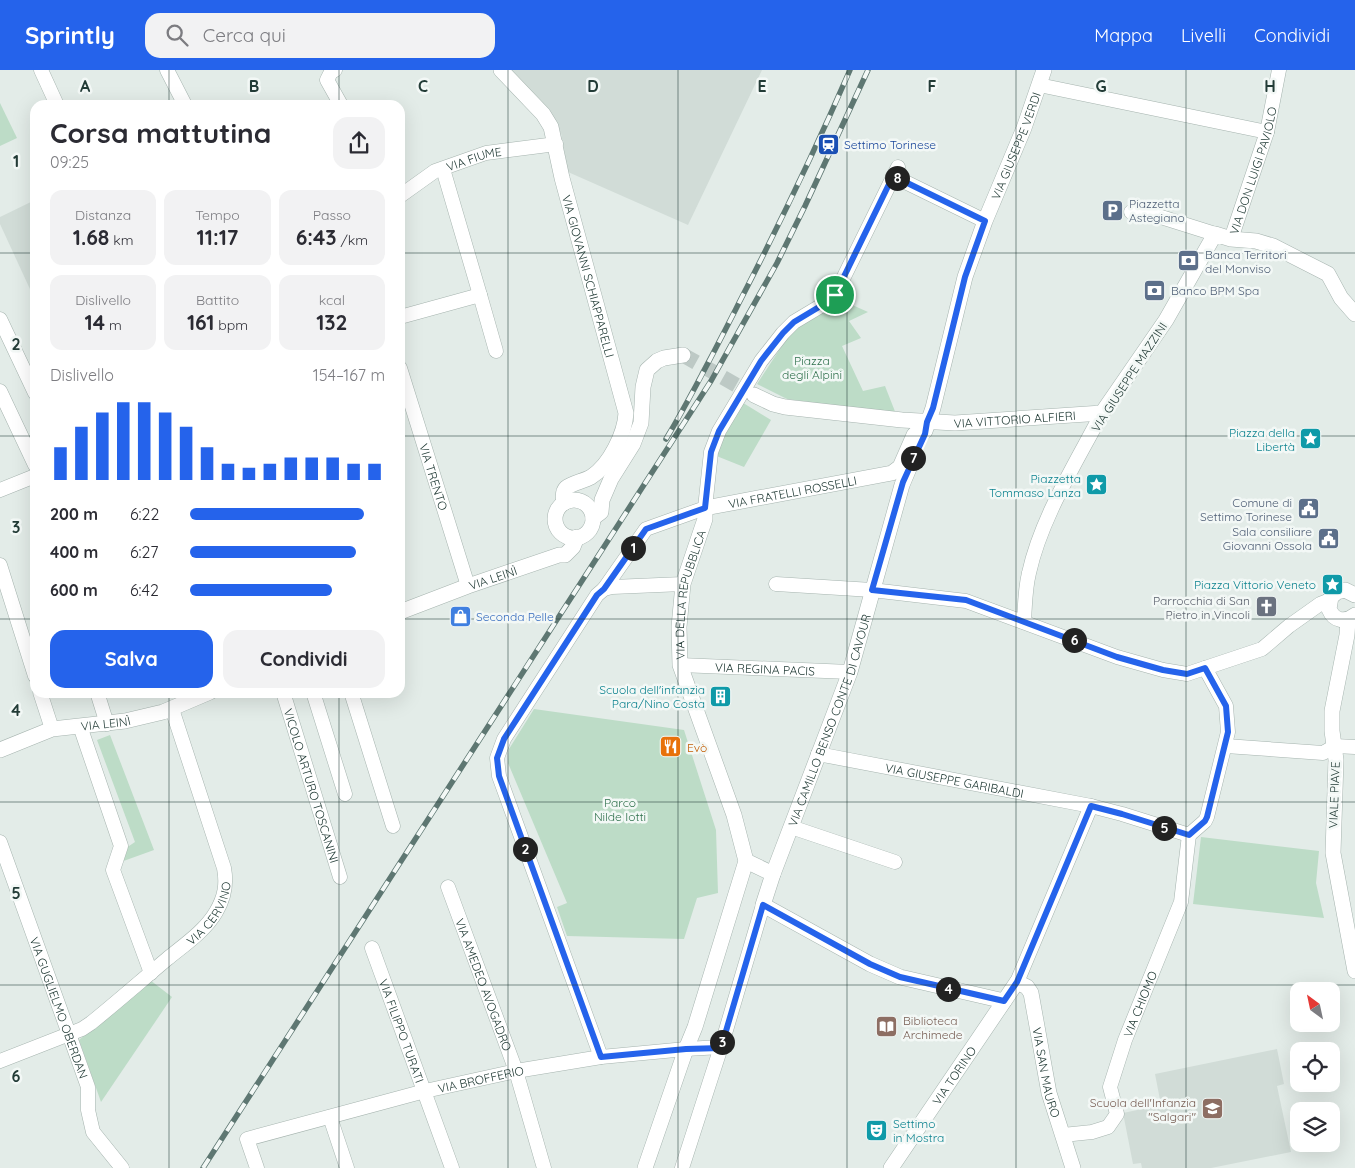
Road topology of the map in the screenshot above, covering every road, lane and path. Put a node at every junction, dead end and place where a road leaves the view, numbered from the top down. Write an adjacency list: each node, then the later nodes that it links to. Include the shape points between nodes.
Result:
1 (41, 70): 8 (street)
2 (167, 70): 9 (street)
3 (335, 70): 10 (street, via 327,80)
4 (501, 70): 12 (street, VIA GIOVANNI SCHIAPPARELLI, via 543,114)
5 (1044, 70): 7 (street, VIA GIUSEPPE VERDI)
6 (1280, 70): 11 (street, VIA DON LUIGI PAVIOLO)
7 (1039, 85): 11 (street); 16 (street, VIA GIUSEPPE VERDI)
8 (54, 100)
9 (182, 100)
10 (338, 100)
11 (1266, 132): 18 (street, VIA DON LUIGI PAVIOLO)
12 (556, 144): 13 (street, VIA FIUME, via 486,154); 35 (street, VIA GIOVANNI SCHIAPPARELLI, via 562,178 626,412 626,425 611,454 597,472 566,488 563,494)
13 (443, 168): 14 (street, VIA FIUME); 19 (street)
14 (405, 192)
15 (1131, 212): 17 (street, via 1160,217)
16 (985, 221): 30 (street, VIA CAMILLO BENSO CONTE DI CAVOUR, via 965,277); 36 (street, VIA DELLA REPUBBLICA, via 896,172 835,295 783,333 761,361 719,431 711,452)
17 (1215, 234): 18 (street); 29 (street, VIA GIUSEPPE MAZZINI, via 1166,320)
18 (1232, 239): 20 (street, via 1272,246 1328,274 1341,298)
19 (480, 294): 21 (street); 23 (street)
20 (1355, 314)
21 (405, 316)
22 (0, 319): 25 (street)
23 (496, 351)
24 (683, 355): 35 (street, via 664,358 647,370 640,428 611,480 602,500 601,512)
25 (30, 382)
26 (405, 384): 41 (street, VIA TRENTO)
27 (0, 391): 31 (street)
28 (754, 395): 30 (street, VIA VITTORIO ALFIERI, via 785,407)
29 (1102, 413): 30 (street, VIA VITTORIO ALFIERI); 48 (street, VIA GIUSEPPE MAZZINI, via 1051,511 1032,561)
30 (927, 422): 33 (street, VIA CAMILLO BENSO CONTE DI CAVOUR, via 925,434)
31 (30, 466)
32 (30, 478): 34 (street)
33 (898, 478): 36 (street, VIA FRATELLI ROSSELLI); 43 (street, VIA CAMILLO BENSO CONTE DI CAVOUR)
34 (0, 490)
35 (581, 507): 37 (street, via 590,528 587,533); 37 (street, via 557,512 558,528)
36 (705, 508): 39 (street, VIA DELLA REPUBBLICA, via 705,519); 42 (street, VIA FRATELLI ROSSELLI, via 646,529)
37 (570, 536): 41 (street, VIA LEINÌ, via 558,555)
38 (0, 565): 49 (street)
39 (683, 584): 42 (street); 50 (street, VIA DELLA REPUBBLICA, via 678,627)
40 (776, 584): 43 (street)
41 (468, 586): 46 (street, VIA LEINÌ)
42 (604, 589): 87 (street, VIA FRATELLI ROSSELLI, via 504,739 497,758 499,776)
43 (872, 590): 48 (street, via 966,600); 52 (street, VIA CAMILLO BENSO CONTE DI CAVOUR)
44 (1354, 593): 45 (street, via 1340,590)
45 (1330, 600): 47 (street, via 1329,609 1334,617); 51 (street, via 1289,626 1262,649)
46 (405, 610)
47 (1351, 617): 64 (street, VIALE PIAVE, via 1332,711)
48 (1024, 622): 51 (street, via 1117,657 1181,674)
49 (30, 660)
50 (680, 665): 52 (street, VIA REGINA PACIS); 73 (street, VIA DELLA REPUBBLICA, via 734,815)
51 (1205, 668): 63 (street, via 1226,706)
52 (850, 672): 66 (street, VIA CAMILLO BENSO CONTE DI CAVOUR)
53 (42, 698): 62 (street)
54 (99, 698): 60 (street)
55 (197, 698): 59 (street, VIA LEINÌ)
56 (285, 698): 76 (street, VICOLO ARTURO TOSCANINI)
57 (315, 698): 67 (street)
58 (353, 698): 69 (street)
59 (172, 709): 60 (street, VIA LEINÌ); 81 (street, VIA CERVINO, via 224,868 226,889 206,926)
60 (107, 724): 61 (street, VIA LEINÌ)
61 (80, 726): 62 (street, VIA LEINÌ); 81 (street, via 120,846 114,870)
62 (52, 729): 65 (street, VIA LEINÌ)
63 (1226, 746): 64 (street, via 1323,753); 71 (street, via 1207,817)
64 (1349, 748): 80 (street, VIALE PIAVE, via 1336,760 1333,853)
65 (0, 750)
66 (818, 754): 68 (street, VIA GIUSEPPE GARIBALDI); 70 (street, VIA CAMILLO BENSO CONTE DI CAVOUR)
67 (345, 794)
68 (1091, 806): 71 (street); 82 (street)
69 (393, 826)
70 (791, 827): 74 (street); 75 (street, VIA CAMILLO BENSO CONTE DI CAVOUR)
71 (1189, 835): 92 (street, VIA CHIOMO, via 1181,902 1125,1040 1110,1087 1116,1114 1108,1127)
72 (0, 842): 84 (street, VIA GUGLIELMO OBERDAN)
73 (746, 861): 75 (street); 86 (street)
74 (895, 862)
75 (773, 874): 78 (street, VIA CAMILLO BENSO CONTE DI CAVOUR)
76 (340, 877)
77 (448, 887): 89 (street, VIA AMEDEO AVOGADRO)
78 (763, 905): 83 (street, via 900,977); 85 (street, VIA CAMILLO BENSO CONTE DI CAVOUR)
79 (372, 948): 90 (street, VIA FILIPPO TURATI)
80 (1355, 971)
81 (151, 973): 84 (street, VIA CERVINO, via 91,1023)
82 (1017, 982): 83 (street, VIA TORINO); 92 (street, VIA SAN MAURO, via 1031,993 1049,1093)
83 (1004, 1001): 100 (street, VIA TORINO)
84 (69, 1033): 88 (street, VIA CERVINO); 93 (street, VIA GUGLIELMO OBERDAN, via 88,1087 88,1110 93,1132)
85 (721, 1048): 86 (street, VIA BROFFERIO); 99 (street, VIA CAMILLO BENSO CONTE DI CAVOUR)
86 (686, 1049): 87 (street, VIA BROFFERIO); 98 (street)
87 (601, 1057): 89 (street, VIA BROFFERIO)
88 (0, 1061)
89 (516, 1072): 90 (street, VIA BROFFERIO); 97 (street, VIA AMEDEO AVOGADRO)
90 (425, 1090): 91 (street, VIA BROFFERIO); 96 (street, VIA FILIPPO TURATI)
91 (330, 1118): 94 (street, VIA BROFFERIO, via 247,1139); 95 (street)
92 (1063, 1135): 101 (street, VIA SAN MAURO)
93 (122, 1168)
94 (257, 1168)
95 (347, 1168)
96 (452, 1168)
97 (544, 1168)
98 (645, 1168)
99 (682, 1168)
100 (891, 1168)
101 (1073, 1168)

